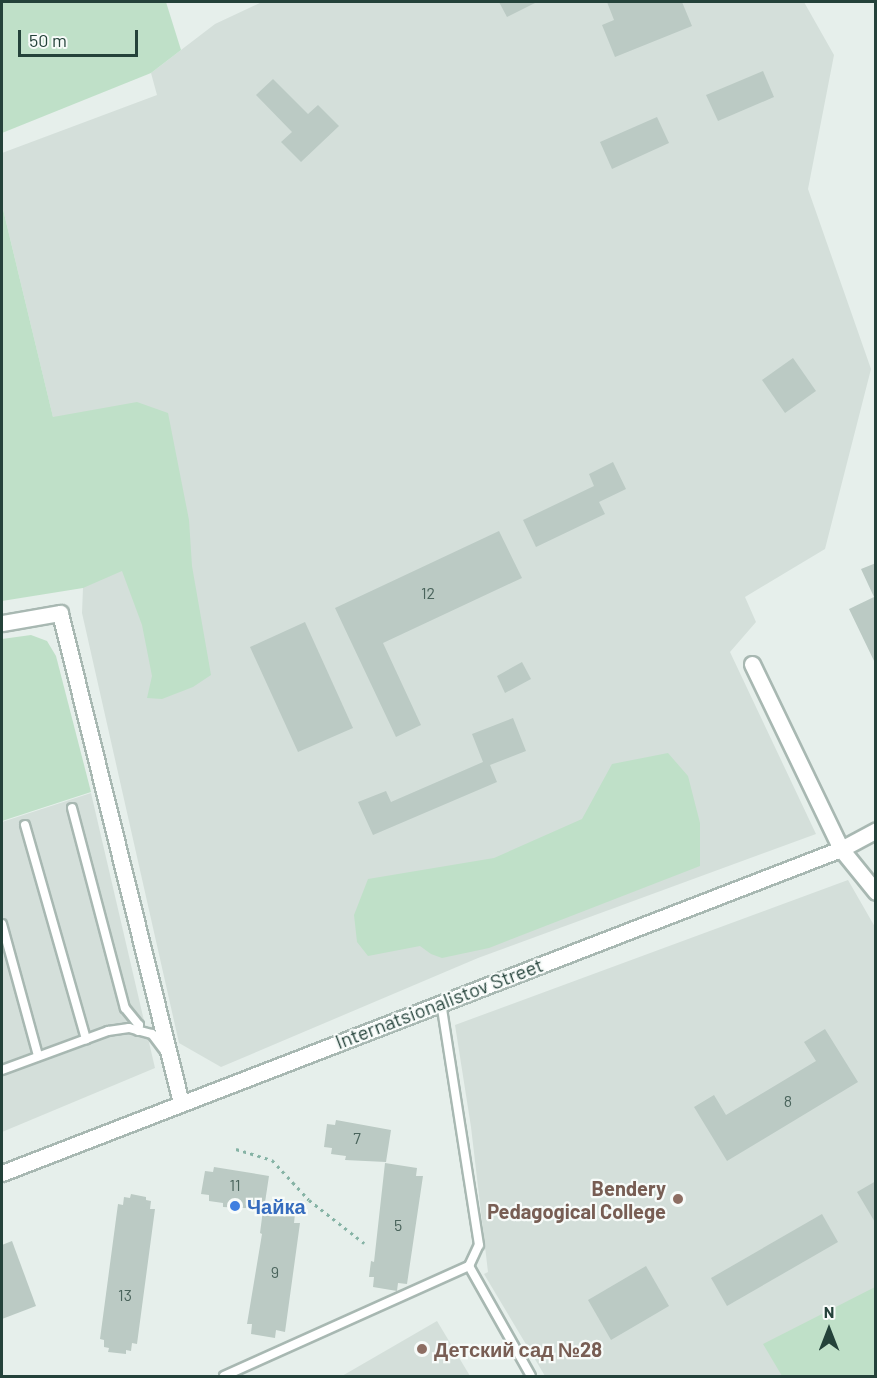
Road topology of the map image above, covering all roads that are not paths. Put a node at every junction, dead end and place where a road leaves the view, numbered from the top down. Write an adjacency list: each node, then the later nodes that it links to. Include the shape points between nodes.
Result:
1 (2, 623): 13 (street, via 60,613)
2 (752, 664): 6 (street)
3 (72, 808): 10 (lane, via 125,1008 139,1025)
4 (25, 825): 11 (lane)
5 (876, 830): 6 (street, Internatsionalistov Street)
6 (841, 849): 7 (street); 9 (street, Internatsionalistov Street)
7 (876, 892)
8 (2, 924): 12 (lane)
9 (441, 1002): 15 (street, Internatsionalistov Street); 17 (lane, via 479,1245)
10 (138, 1030): 11 (lane, via 108,1031); 13 (lane, via 152,1034)
11 (86, 1039): 12 (lane)
12 (38, 1056): 14 (lane)
13 (170, 1058): 15 (street)
14 (2, 1070)
15 (181, 1103): 16 (street, Internatsionalistov Street)
16 (2, 1173)
17 (469, 1266): 18 (lane); 19 (lane)
18 (224, 1377)
19 (531, 1377)

